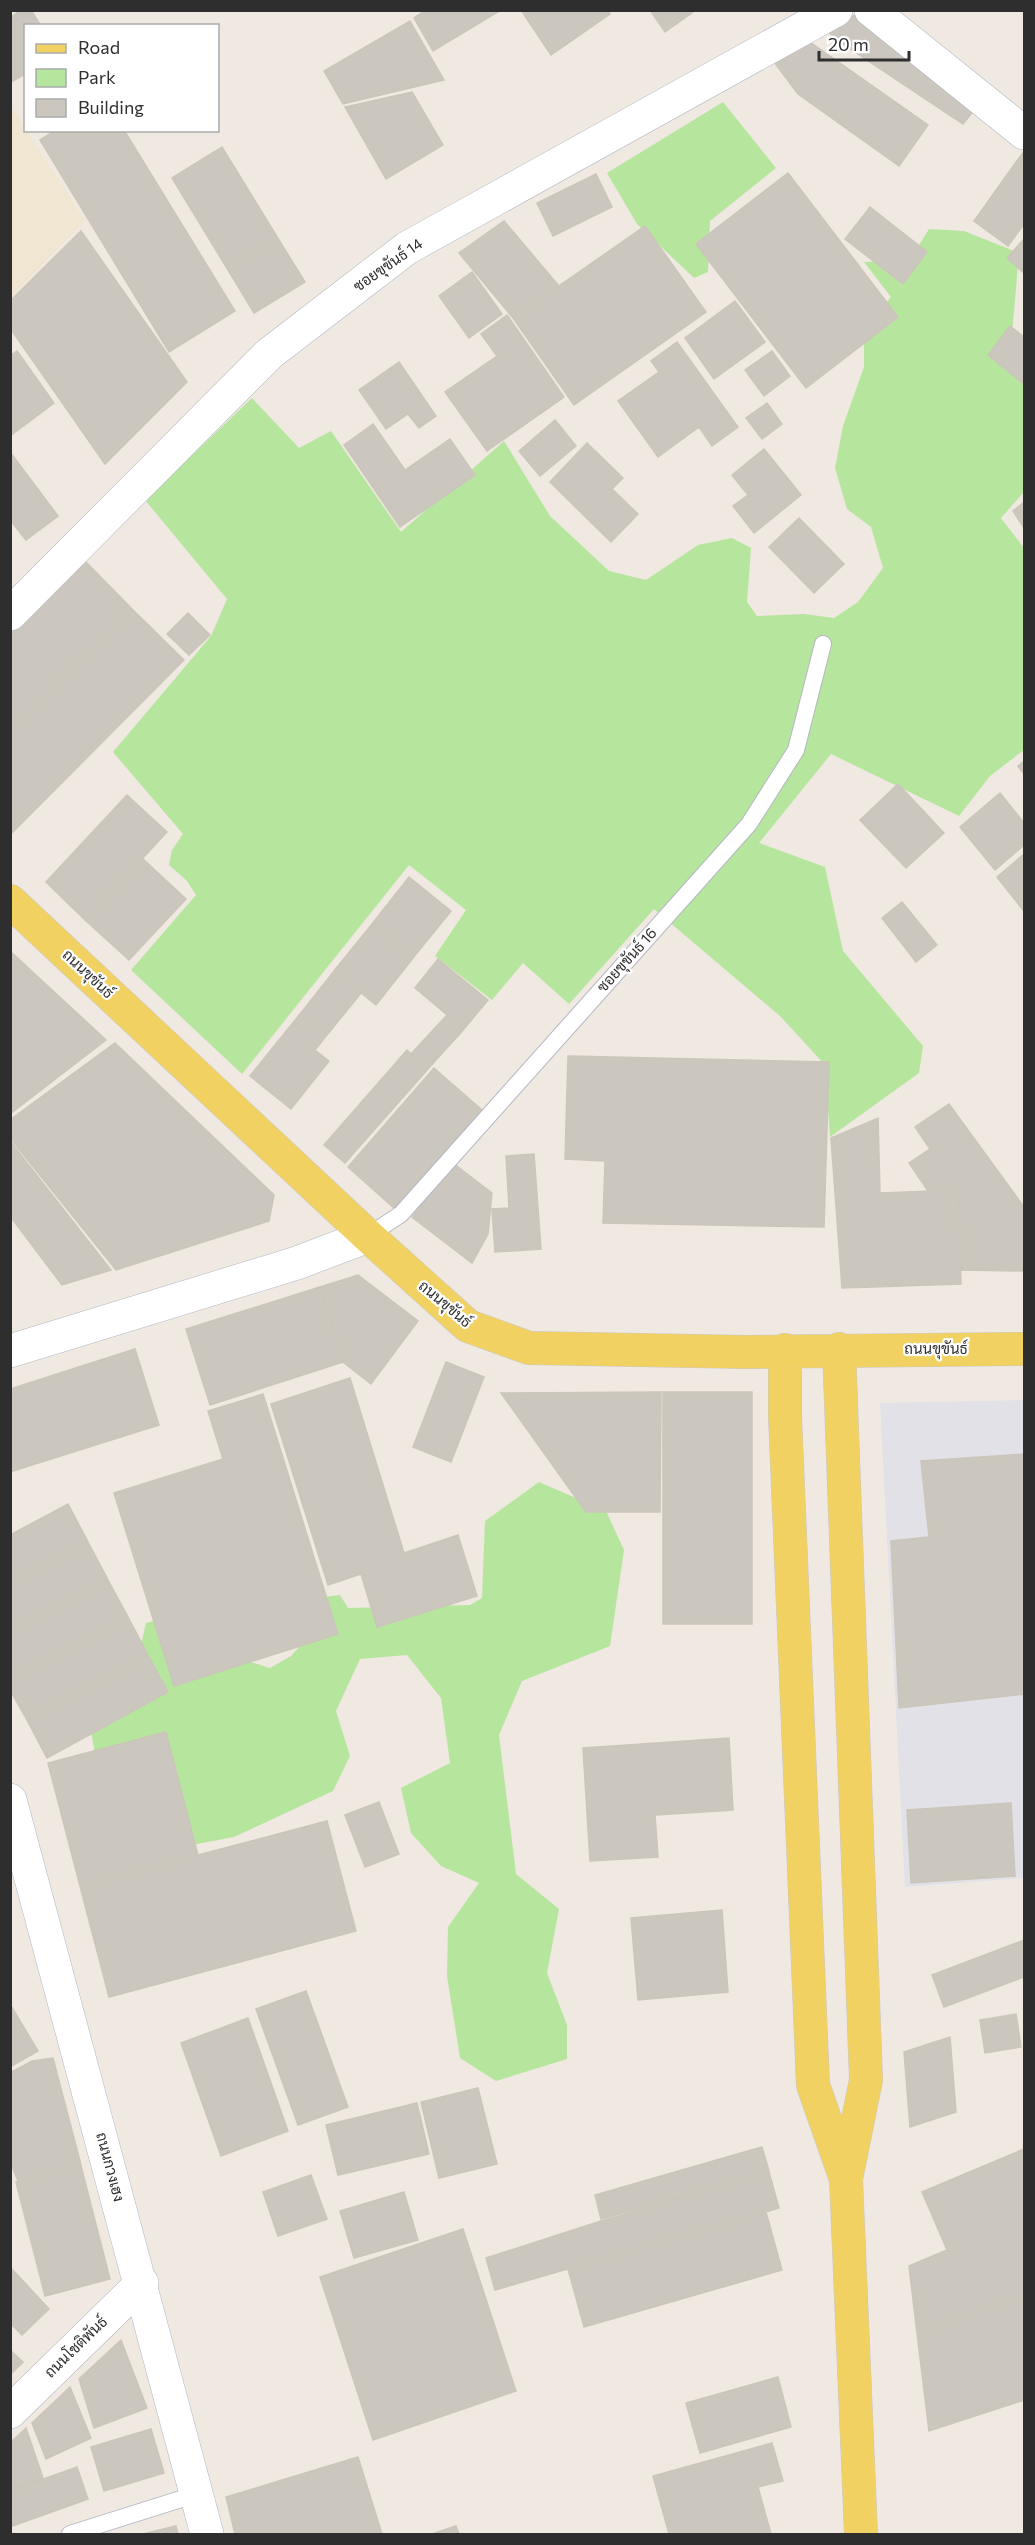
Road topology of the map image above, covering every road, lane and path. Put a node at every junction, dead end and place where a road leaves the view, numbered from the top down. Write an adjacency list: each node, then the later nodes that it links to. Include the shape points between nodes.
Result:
1 (836, 10): 4 (street, ซอยขุขันธ์ 14, via 407,248 268,354)
2 (871, 10): 3 (street)
3 (1024, 133)
4 (10, 614)
5 (823, 645): 7 (lane, ซอยขุขันธ์ 16, via 796,750 749,824 401,1214)
6 (10, 901): 7 (main road, ถนนขุขันธ์)
7 (368, 1236): 10 (main road, ถนนขุขันธ์, via 468,1326 529,1347); 11 (street, via 297,1263)
8 (839, 1349): 9 (main road, ถนนขุขันธ์); 10 (main road, ถนนขุขันธ์); 13 (main road, via 866,2080)
9 (1024, 1349)
10 (784, 1350): 13 (main road, via 813,2085)
11 (10, 1351)
12 (10, 1800): 14 (street, ถนนกวงเฮง)
13 (846, 2179): 19 (main road)
14 (142, 2283): 15 (street, ถนนโชติพันธ์); 16 (street, ถนนกวงเฮง)
15 (10, 2412)
16 (197, 2494): 17 (lane); 18 (street, ถนนกวงเฮง)
17 (70, 2535)
18 (207, 2535)
19 (861, 2535)

